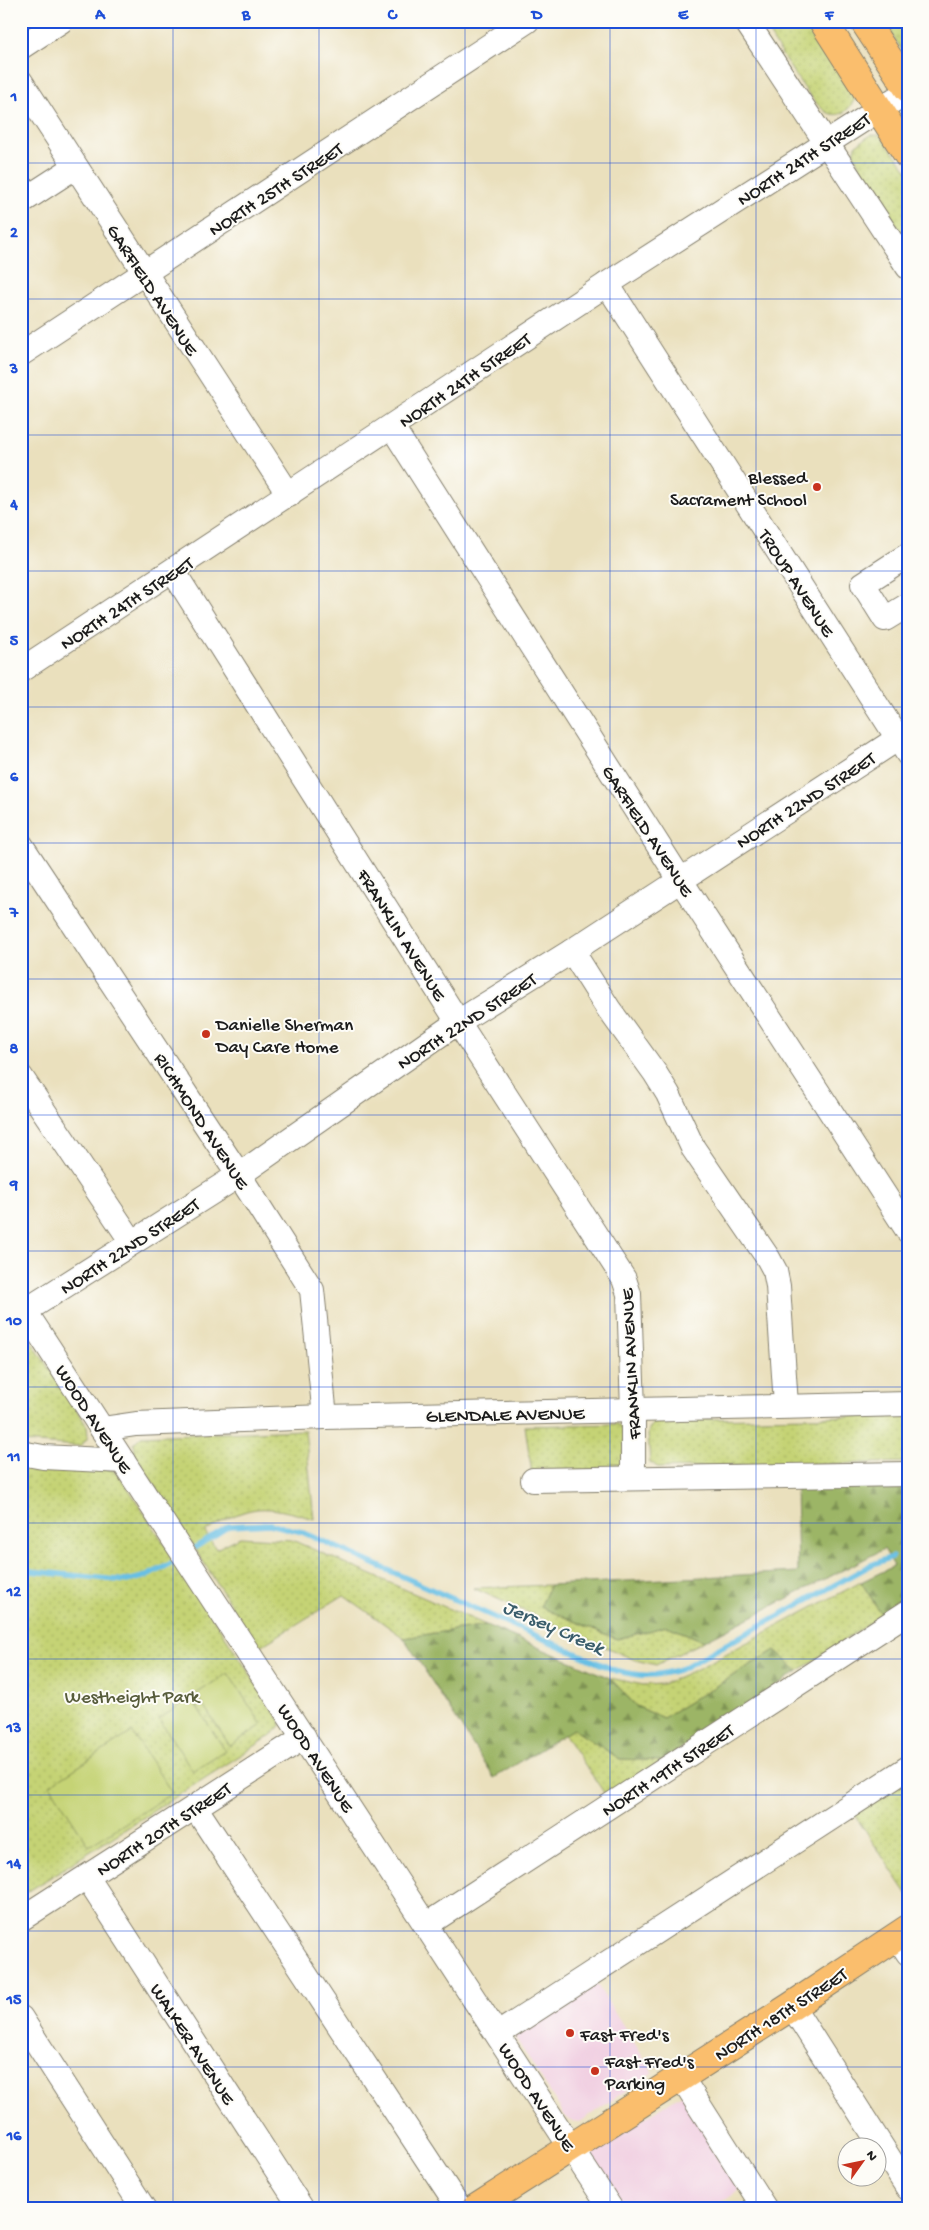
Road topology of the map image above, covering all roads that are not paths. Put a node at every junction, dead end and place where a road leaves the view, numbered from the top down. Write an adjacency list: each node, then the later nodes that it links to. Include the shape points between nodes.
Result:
1 (61, 21): 6 (street)
2 (528, 21): 15 (street, NORTH 25TH STREET)
3 (746, 21): 10 (street)
4 (823, 21): 9 (main road)
5 (864, 21): 8 (main road)
6 (21, 47)
7 (21, 82): 12 (street, GARFIELD AVENUE)
8 (908, 90): 9 (street, NORTH 24TH STREET)
9 (880, 109): 10 (street, NORTH 24TH STREET); 11 (main road)
10 (827, 143): 14 (street); 16 (street, NORTH 24TH STREET)
11 (908, 155)
12 (75, 167): 13 (street); 15 (street, GARFIELD AVENUE)
13 (21, 202)
14 (908, 267)
15 (144, 274): 17 (street, NORTH 25TH STREET); 19 (street, GARFIELD AVENUE)
16 (608, 284): 18 (street, NORTH 24TH STREET); 24 (street, TROUP AVENUE)
17 (21, 354)
18 (392, 427): 19 (street, NORTH 24TH STREET); 26 (street, GARFIELD AVENUE)
19 (289, 495): 21 (street, NORTH 24TH STREET)
20 (908, 555): 22 (street, via 863,584 885,620)
21 (173, 571): 23 (street, NORTH 24TH STREET); 28 (street, FRANKLIN AVENUE)
22 (908, 605)
23 (21, 670)
24 (904, 741): 26 (street, NORTH 22ND STREET)
25 (21, 845): 30 (street, RICHMOND AVENUE)
26 (681, 880): 27 (street, NORTH 22ND STREET); 31 (street, GARFIELD AVENUE)
27 (572, 951): 28 (street, NORTH 22ND STREET); 35 (street, via 655,1073 693,1148 775,1271)
28 (458, 1022): 30 (street, NORTH 22ND STREET); 36 (street, FRANKLIN AVENUE, via 624,1279 629,1294)
29 (21, 1077): 32 (street)
30 (239, 1175): 32 (street, NORTH 22ND STREET); 37 (street, RICHMOND AVENUE, via 312,1290)
31 (908, 1231)
32 (132, 1242): 33 (street, NORTH 22ND STREET)
33 (23, 1308): 38 (street, WOOD AVENUE)
34 (908, 1404): 35 (street, GLENDALE AVENUE)
35 (786, 1405): 36 (street, GLENDALE AVENUE)
36 (633, 1410): 37 (street, GLENDALE AVENUE); 42 (street, FRANKLIN AVENUE)
37 (325, 1417): 38 (street, GLENDALE AVENUE, via 136,1424)
38 (102, 1429): 40 (street, WOOD AVENUE)
39 (21, 1453): 40 (street)
40 (124, 1461): 45 (street, WOOD AVENUE)
41 (908, 1474): 42 (street)
42 (633, 1478): 43 (street)
43 (533, 1480)
44 (908, 1612): 50 (street, NORTH 19TH STREET)
45 (304, 1737): 47 (street, NORTH 20TH STREET); 50 (street, WOOD AVENUE)
46 (908, 1768): 54 (street)
47 (195, 1807): 48 (street, NORTH 20TH STREET); 60 (street)
48 (87, 1877): 49 (street, NORTH 20TH STREET); 59 (street, WALKER AVENUE)
49 (21, 1919)
50 (426, 1925): 54 (street, WOOD AVENUE)
51 (904, 1940): 52 (main road, NORTH 18TH STREET)
52 (792, 2006): 55 (main road, NORTH 18TH STREET); 57 (street)
53 (21, 2018): 58 (street)
54 (498, 2034): 56 (street, WOOD AVENUE)
55 (681, 2077): 56 (main road, NORTH 18TH STREET); 63 (street)
56 (572, 2147): 61 (main road, NORTH 18TH STREET); 62 (street, WOOD AVENUE)
57 (908, 2188)
58 (144, 2209)
59 (302, 2209)
60 (460, 2209)
61 (475, 2209)
62 (612, 2209)
63 (765, 2209)

